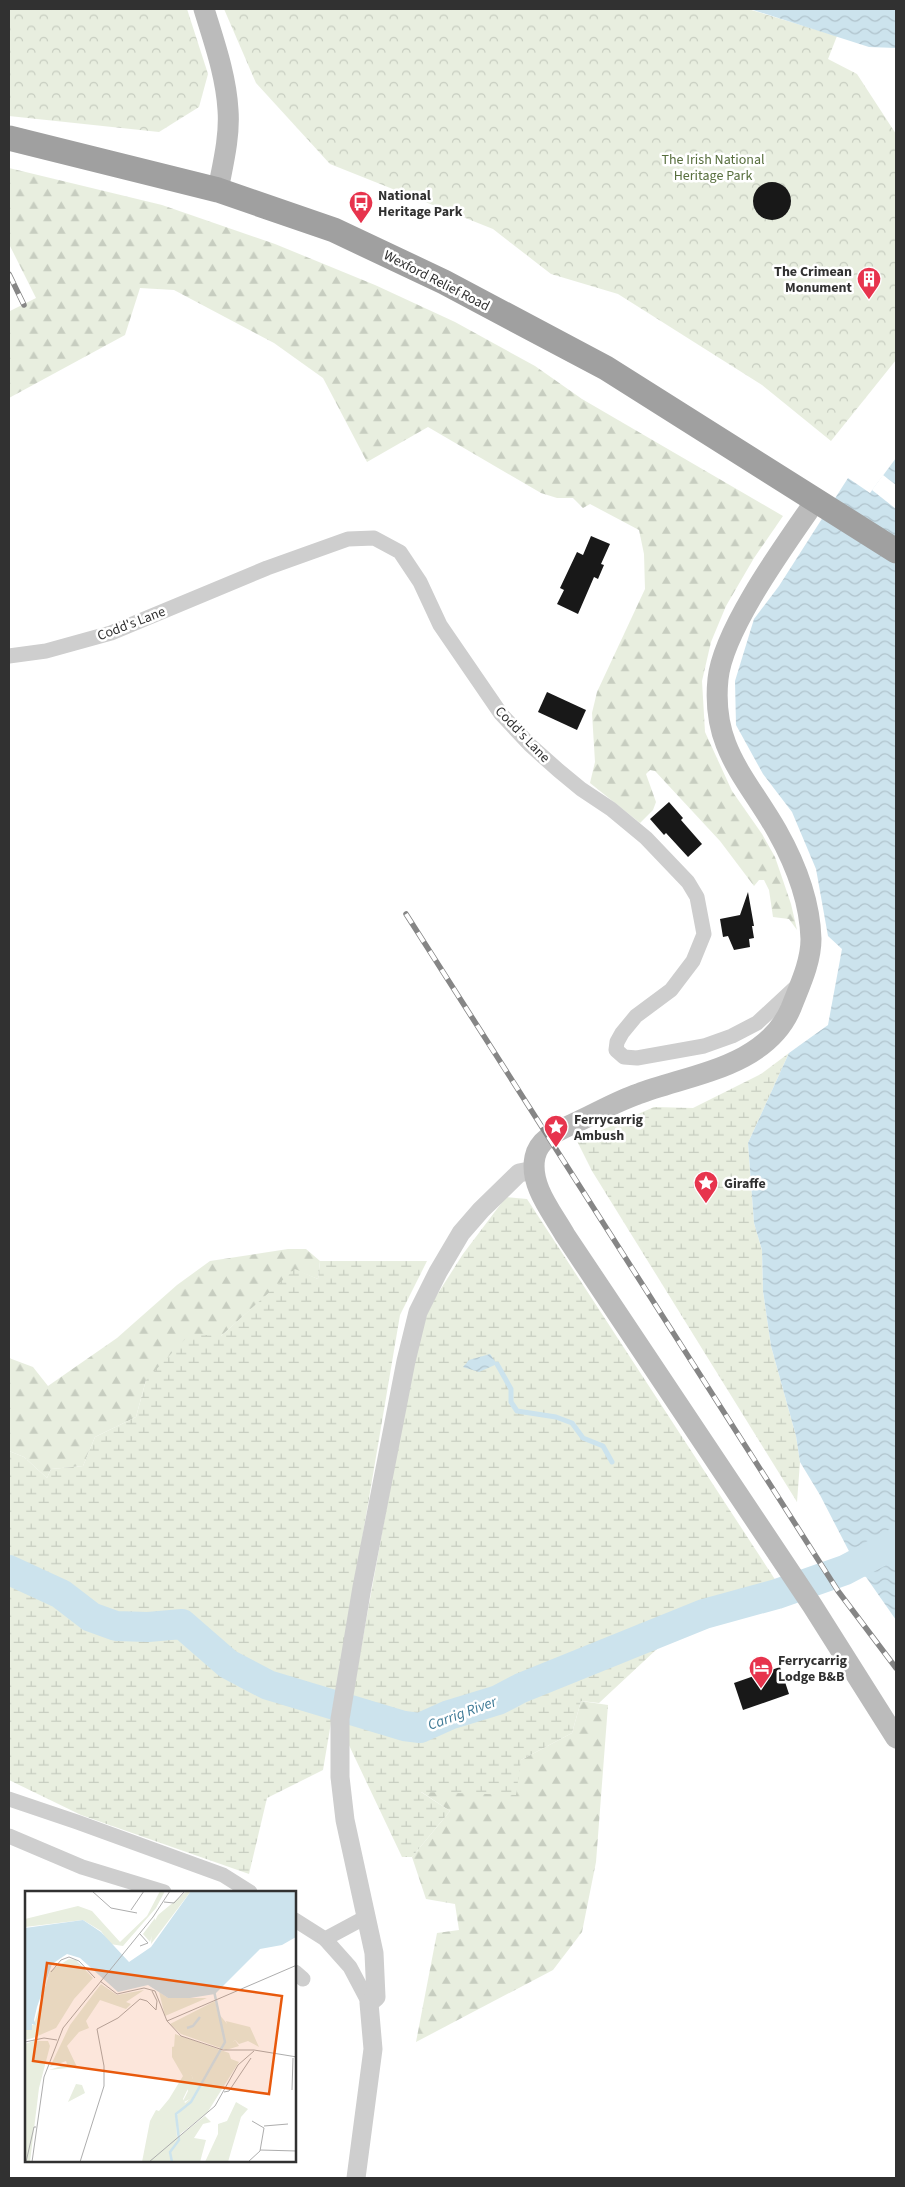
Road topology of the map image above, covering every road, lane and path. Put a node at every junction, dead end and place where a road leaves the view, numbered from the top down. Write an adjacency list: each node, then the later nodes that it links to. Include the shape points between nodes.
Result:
1 (204, 9): 3 (main road, via 223,72 228,111)
2 (9, 138): 3 (highway, Wexford Relief Road)
3 (218, 190): 4 (highway, Wexford Relief Road, via 334,230 444,282 606,368)
4 (823, 503): 5 (highway, Wexford Relief Road); 7 (main road, via 756,590 729,640 718,676 717,709 726,746 740,776 791,857 801,885 811,941)
5 (896, 551)
6 (9, 656): 7 (street, Codd's Lane, via 46,651 112,633 348,538 374,538 400,552 420,582 440,625 501,714 558,770 646,838 688,882 697,897 704,934 693,962 671,990 636,1016 622,1033 616,1050 624,1057 637,1058 704,1046 732,1036 757,1023)
7 (801, 983): 8 (main road, via 787,1017 765,1044 728,1064 636,1094 556,1132 540,1143)
8 (534, 1170): 9 (main road, via 538,1189 565,1235 790,1571); 14 (street, via 519,1173 480,1210 461,1234 418,1312 406,1361 340,1720 343,1802)
9 (896, 1738)
10 (9, 1799): 13 (street, via 223,1875)
11 (9, 1836): 12 (street, via 82,1867)
12 (161, 1891)
13 (248, 1891)
14 (366, 1917): 16 (street); 17 (street, via 374,1953 376,1997)
15 (296, 1921): 16 (street)
16 (325, 1939): 17 (street, via 350,1966)
17 (369, 2003): 18 (street, via 372,2049)
18 (356, 2178)

